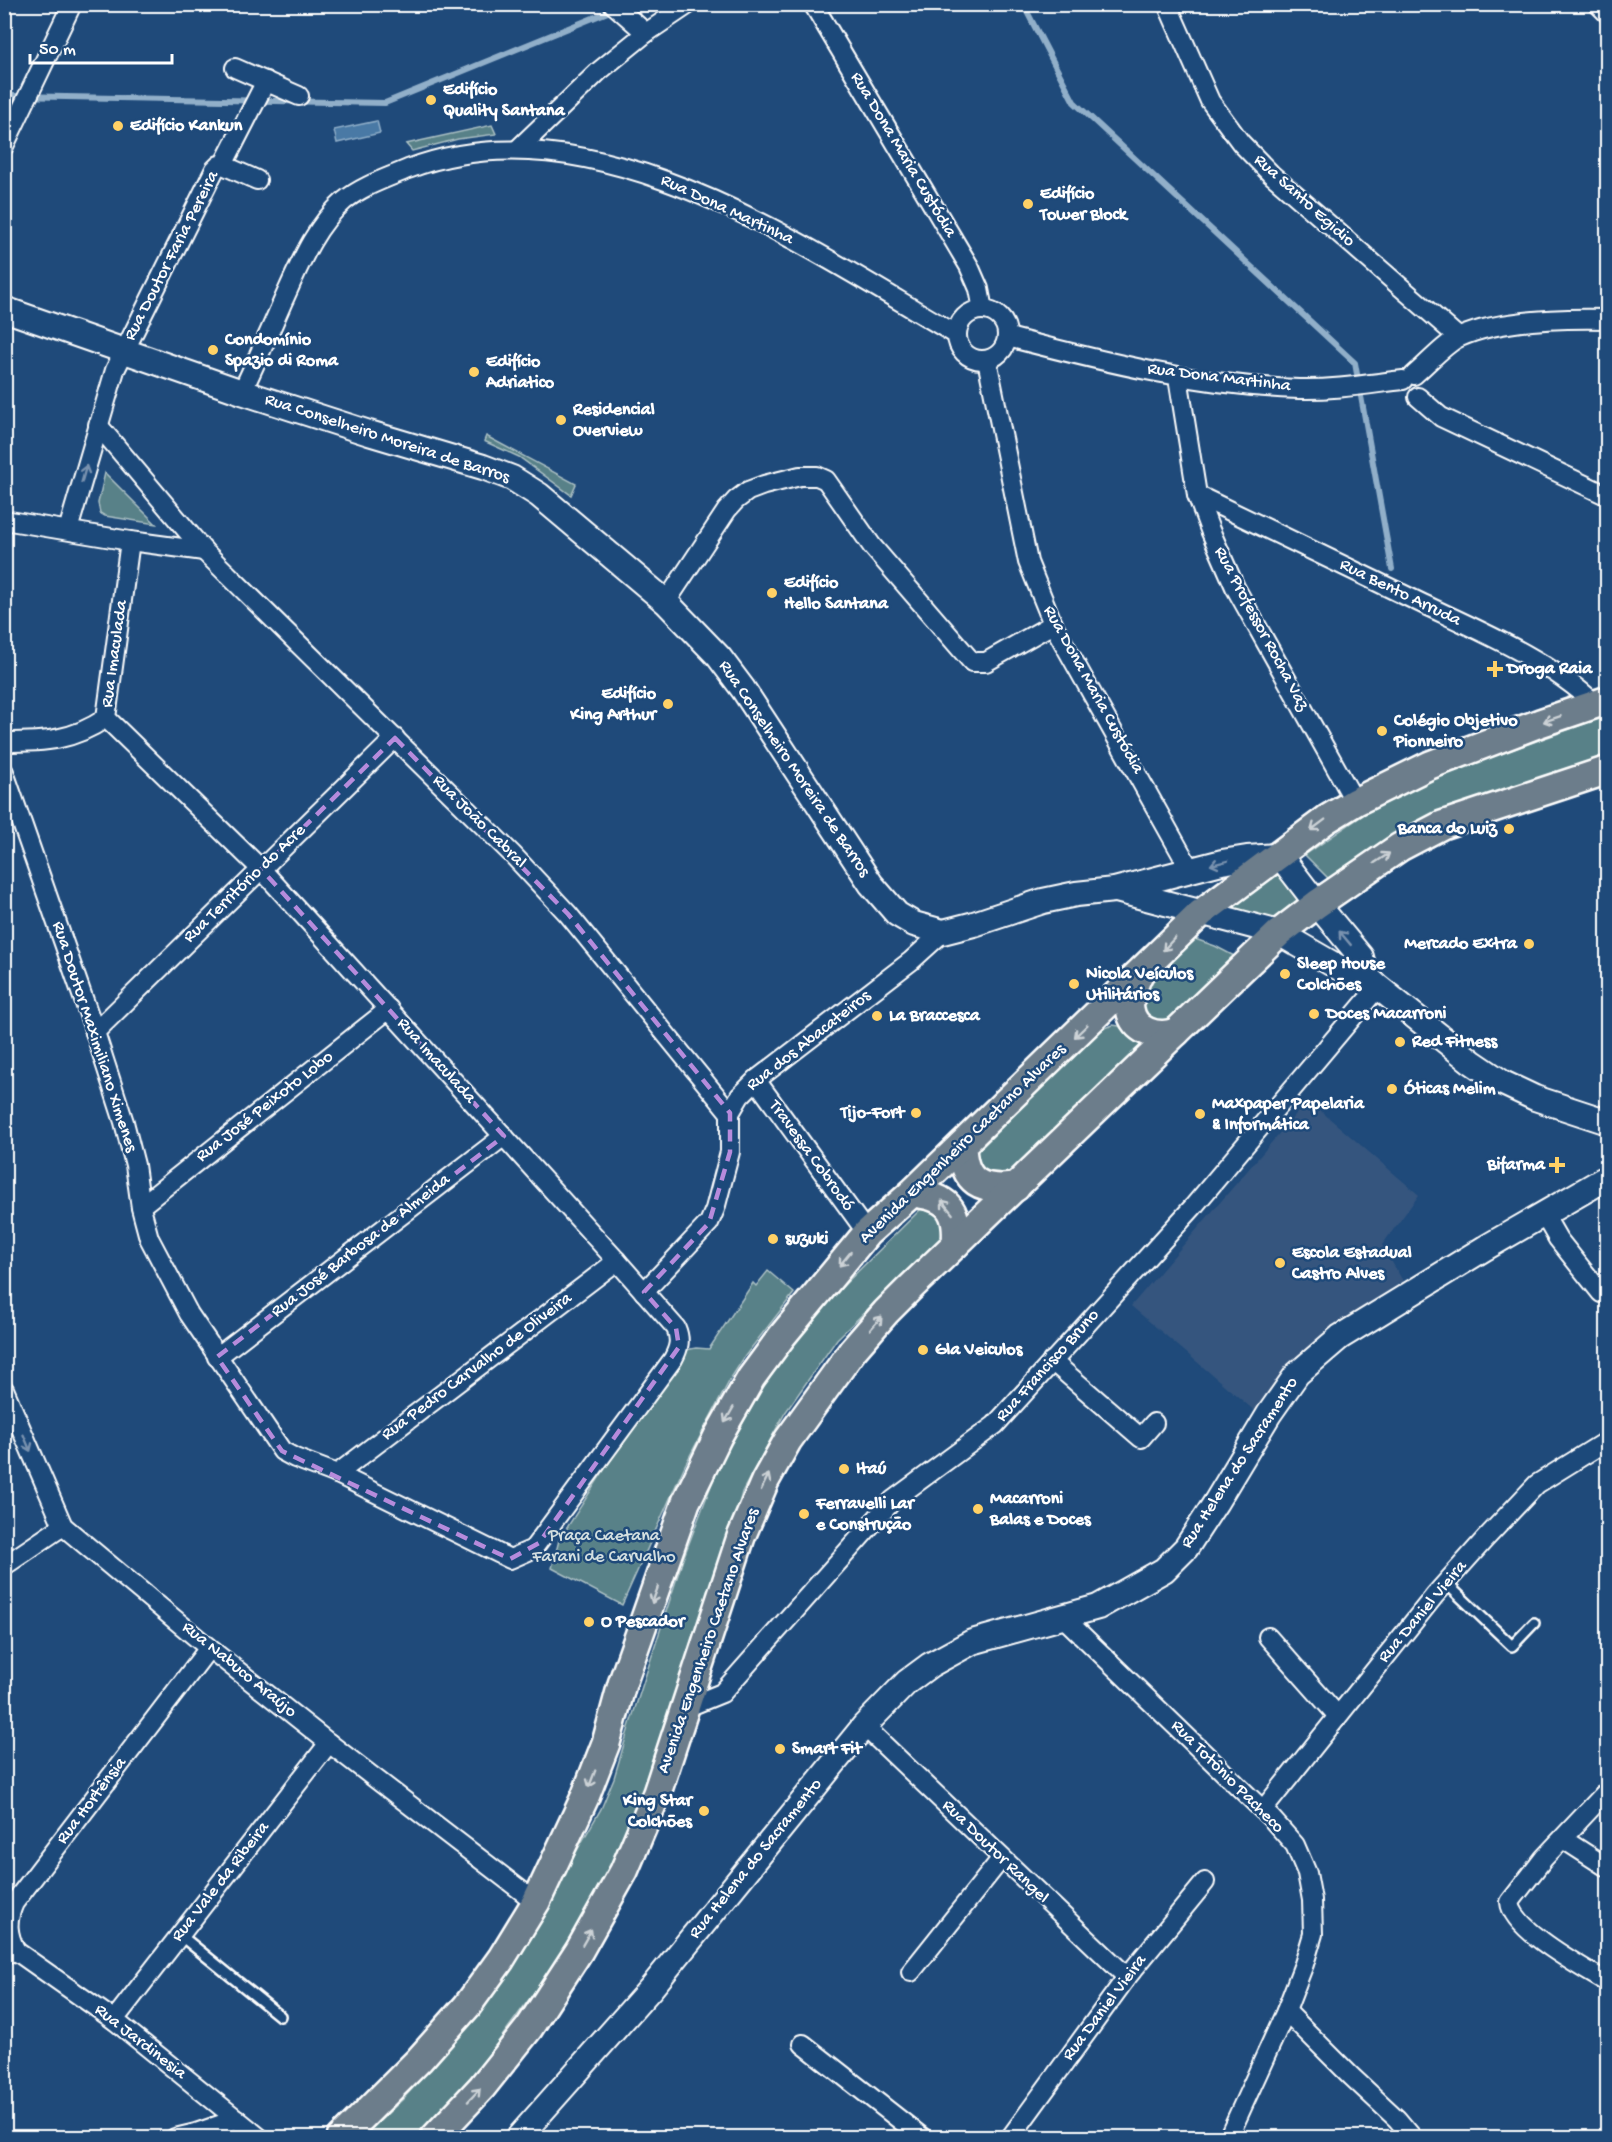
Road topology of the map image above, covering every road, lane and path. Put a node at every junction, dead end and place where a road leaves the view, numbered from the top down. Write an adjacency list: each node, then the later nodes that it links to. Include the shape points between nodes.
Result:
1 (72, 4): 12 (street)
2 (612, 4): 8 (street)
3 (689, 4): 8 (street)
4 (813, 4): 17 (street, Rua Dona Maria Custódia, via 969,266)
5 (1167, 4): 21 (street, Rua Santo Egidio, via 1210,101 1241,142 1271,174)
6 (1598, 4): 7 (street)
7 (1608, 15)
8 (646, 33): 13 (street, via 598,72)
9 (235, 68): 10 (street)
10 (266, 81): 11 (street); 14 (street, Rua Doutor Faria Pereira)
11 (299, 96)
12 (4, 146)
13 (517, 150): 19 (street, Rua Dona Martinha, via 588,159 644,172 711,199 810,249); 26 (street, Rua Dona Martinha, via 462,154 422,164 372,184 345,200 306,250)
14 (223, 165): 15 (street, Rua Doutor Faria Pereira); 22 (street, Rua Doutor Faria Pereira, via 215,169)
15 (257, 180)
16 (4, 309): 22 (main road, Rua Conselheiro Moreira de Barros)
17 (983, 310): 19 (street, via 968,314); 20 (street, via 1001,318)
18 (1608, 319): 21 (street, via 1542,321)
19 (957, 335): 23 (street, via 966,355)
20 (1008, 337): 23 (street, via 1002,352); 24 (street, Rua Dona Martinha)
21 (1458, 337): 25 (street)
22 (123, 351): 26 (main road, Rua Conselheiro Moreira de Barros); 27 (street, Rua Doutor Faria Pereira)
23 (987, 360): 35 (street, Rua Dona Maria Custódia, via 1028,562)
24 (1178, 377): 25 (street, Rua Dona Martinha, via 1301,389); 28 (street, Rua Professor Rocha Vaz)
25 (1414, 386): 29 (street, via 1441,417)
26 (242, 392): 34 (main road, Rua Conselheiro Moreira de Barros, via 512,478 539,495)
27 (98, 425): 31 (street, Rua Doutor Faria Pereira, one-way to 27); 33 (street, Rua João Cabral)
28 (1197, 495): 36 (street, Rua Bento Arruda, via 1469,626); 42 (street, Rua Professor Rocha Vaz, via 1235,587)
29 (1608, 496)
30 (4, 520): 31 (street)
31 (68, 530): 32 (street)
32 (130, 541): 33 (street); 37 (street, Rua Imaculada)
33 (204, 552): 38 (street, Rua João Cabral)
34 (666, 602): 35 (street, via 736,500 764,485 817,476 826,480 872,546 972,662 986,662); 49 (main road, Rua Conselheiro Moreira de Barros, via 737,681 871,884 897,914 914,924)
35 (1053, 624): 45 (street, Rua Dona Maria Custódia)
36 (1601, 702): 42 (main road, Avenida Engenheiro Caetano Alvares, one-way to 42, via 1430,765)
37 (106, 718): 39 (street, via 60,739); 44 (street, Rua Imaculada)
38 (394, 738): 44 (street, Rua Território do Acre); 57 (street, Rua João Cabral, via 568,914)
39 (4, 742)
40 (1608, 770): 47 (main road, Avenida Engenheiro Caetano Alvares, one-way to 40, via 1400,847 1442,825)
41 (4, 772): 54 (street, Rua Doutor Maximiliano Ximenes)
42 (1355, 802): 43 (main road, Avenida Engenheiro Caetano Alvares, one-way to 43)
43 (1277, 856): 45 (main road, Rua Conselheiro Moreira de Barros, one-way to 45); 47 (main road, Rua Conselheiro Moreira de Barros); 48 (main road, Avenida Engenheiro Caetano Alvares)
44 (261, 869): 53 (street, Rua Imaculada); 54 (street, Rua Território do Acre)
45 (1191, 870): 46 (main road, Rua Conselheiro Moreira de Barros)
46 (1114, 890): 48 (main road, Rua Conselheiro Moreira de Barros); 49 (main road, Rua Conselheiro Moreira de Barros, via 1043,901)
47 (1317, 904): 50 (main road, Avenida Engenheiro Caetano Alvares); 52 (main road, Rua Conselheiro Moreira de Barros, one-way to 47)
48 (1201, 913): 50 (main road, Rua Conselheiro Moreira de Barros); 51 (main road, Avenida Engenheiro Caetano Alvares, one-way to 51)
49 (943, 932): 56 (street, Rua dos Abacateiros)
50 (1279, 933): 52 (main road, Rua Conselheiro Moreira de Barros, via 1347,973); 55 (main road, Avenida Engenheiro Caetano Alvares)
51 (1138, 976): 55 (main road, via 1130,1002 1132,1017 1150,1034); 60 (main road, Avenida Engenheiro Caetano Alvares, one-way to 60)
52 (1375, 980): 58 (main road, Rua Conselheiro Moreira de Barros, via 1472,1062 1503,1083); 72 (street, Rua Francisco Bruno, via 1193,1207)
53 (388, 1009): 59 (street, Rua Imaculada); 64 (street, Rua José Peixoto Lobo)
54 (95, 1032): 64 (street, Rua Doutor Maximiliano Ximenes, via 124,1122)
55 (1176, 1032): 62 (main road, Avenida Engenheiro Caetano Alvares)
56 (756, 1080): 57 (street, Rua dos Abacateiros); 66 (street, Travessa Cobrodó)
57 (730, 1113): 69 (street, via 730,1152 709,1223)
58 (1608, 1122)
59 (504, 1136): 68 (street, Rua Imaculada); 71 (street, Rua José Barbosa de Almeida)
60 (962, 1145): 62 (main road, via 962,1158 975,1183 992,1189); 63 (main road, Avenida Engenheiro Caetano Alvares)
61 (1608, 1177): 65 (main road, Rua Helena do Sacramento)
62 (1016, 1187): 67 (main road, Avenida Engenheiro Caetano Alvares)
63 (912, 1193): 66 (main road, Avenida Engenheiro Caetano Alvares); 67 (main road, one-way to 63, via 956,1219 950,1207 940,1198)
64 (141, 1206): 71 (street, Rua Doutor Maximiliano Ximenes, via 149,1238)
65 (1543, 1213): 70 (street, via 1558,1239); 81 (main road, Rua Helena do Sacramento, via 1358,1326 1321,1353 1297,1374 1269,1414 1186,1548 1164,1570 1137,1587 1098,1608)
66 (867, 1233): 95 (main road, Avenida Engenheiro Caetano Alvares, one-way to 95, via 757,1369 718,1436 686,1502 585,1797)
67 (956, 1244): 85 (main road, Avenida Engenheiro Caetano Alvares, one-way to 67, via 741,1537 788,1440 860,1342)
68 (617, 1260): 69 (street, Rua Imaculada); 76 (street, Rua Pedro Carvalho de Oliveira)
69 (644, 1292): 78 (street, Rua Imaculada, via 676,1328 679,1347 673,1359 539,1543 527,1553)
70 (1601, 1293)
71 (217, 1357): 76 (street, Rua Doutor Maximiliano Ximenes, via 282,1450)
72 (1052, 1361): 74 (street, via 1142,1438); 85 (street, Rua Francisco Bruno, via 995,1425 893,1500 722,1693)
73 (4, 1389): 77 (street, Rua Nabuco Araújo, one-way to 77)
74 (1154, 1423)
75 (1608, 1440): 80 (street, Rua Daniel Vieira, via 1537,1484)
76 (337, 1474): 78 (street, Rua Doutor Maximiliano Ximenes)
77 (63, 1526): 79 (street); 84 (street, Rua Nabuco Araújo)
78 (510, 1558)
79 (4, 1566)
80 (1446, 1583): 82 (lane, via 1512,1646); 86 (street, Rua Daniel Vieira)
81 (1064, 1618): 87 (main road, Rua Helena do Sacramento, via 972,1642 951,1653 907,1682); 90 (street, Rua Totônio Pacheco)
82 (1534, 1623)
83 (1268, 1637): 86 (street)
84 (209, 1648): 88 (street, Rua Nabuco Araújo); 97 (street, Rua Hortênsia, via 14,1903 7,1920)
85 (685, 1708): 110 (main road, Avenida Engenheiro Caetano Alvares, one-way to 85, via 529,2028 579,1951 624,1871 657,1793)
86 (1337, 1715): 90 (street, Rua Daniel Vieira)
87 (864, 1726): 92 (street, Rua Doutor Rangel); 106 (main road, Rua Helena do Sacramento, via 652,1987)
88 (329, 1743): 95 (street, Rua Nabuco Araújo); 96 (street, Rua Vale da Ribeira)
89 (1608, 1790): 91 (street)
90 (1263, 1810): 101 (street, Rua Totônio Pacheco, via 1295,1845 1307,1873 1312,1900 1313,1934)
91 (1563, 1839): 93 (street); 100 (street, via 1511,1899 1510,1906 1524,1926)
92 (1001, 1859): 98 (street); 99 (street, Rua Doutor Rangel)
93 (1608, 1868)
94 (1204, 1882): 99 (street, Rua Daniel Vieira)
95 (536, 1902): 109 (main road, Avenida Engenheiro Caetano Alvares, via 467,2006)
96 (180, 1935): 102 (lane); 103 (street, Rua Vale da Ribeira)
97 (10, 1953): 103 (street, Rua Jardinesia)
98 (911, 1972)
99 (1127, 1977): 112 (street, Rua Daniel Vieira)
100 (1608, 1983)
101 (1286, 2011): 113 (street, Rua Totônio Pacheco); 114 (street)
102 (280, 2016)
103 (114, 2020): 105 (street, Rua Jardinesia)
104 (803, 2044): 111 (street)
105 (237, 2119): 107 (street); 108 (street, Rua Jardinesia)
106 (525, 2135)
107 (175, 2138)
108 (260, 2138)
109 (341, 2138)
110 (434, 2138)
111 (923, 2138)
112 (1010, 2138)
113 (1228, 2138)
114 (1413, 2138)

